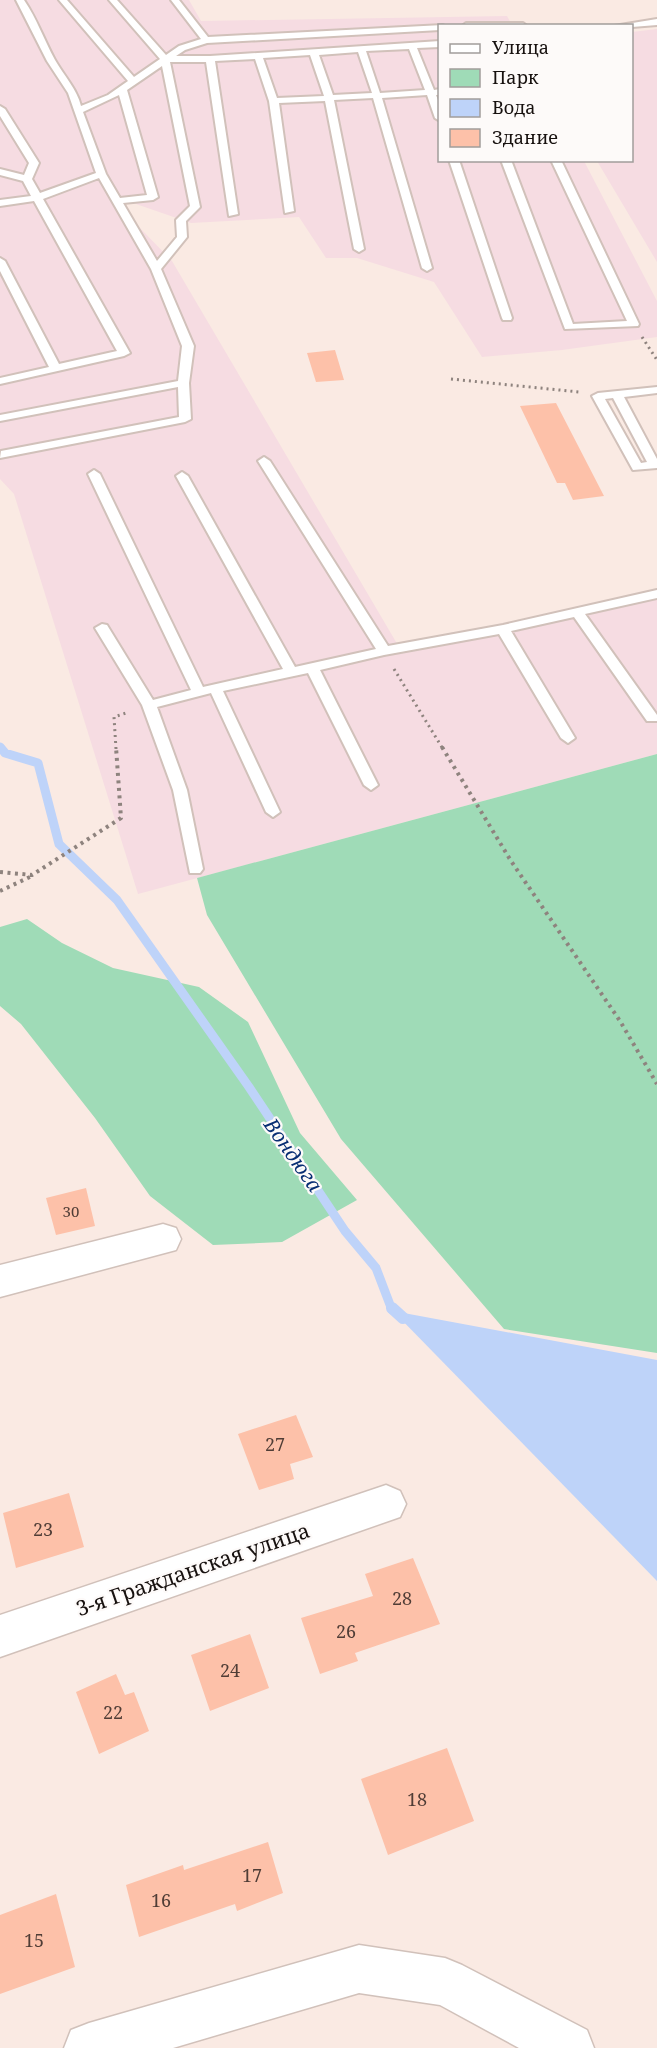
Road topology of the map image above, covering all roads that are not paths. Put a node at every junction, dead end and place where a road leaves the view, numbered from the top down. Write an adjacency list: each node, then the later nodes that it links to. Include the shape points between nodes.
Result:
1 (20, 0): 24 (lane, via 32,16 56,70 75,93)
2 (63, 0): 16 (lane)
3 (113, 0): 14 (lane)
4 (175, 0): 8 (lane)
5 (657, 22): 6 (lane)
6 (633, 24)
7 (438, 27): 8 (lane)
8 (206, 40): 14 (lane)
9 (438, 44): 10 (lane)
10 (412, 45): 11 (lane); 18 (lane)
11 (361, 48): 12 (lane); 19 (lane)
12 (313, 51): 13 (lane); 20 (lane)
13 (258, 55): 15 (lane); 21 (lane)
14 (165, 59): 15 (lane); 16 (lane); 39 (lane, via 195,207 181,220 182,237)
15 (210, 59): 35 (lane)
16 (133, 82): 17 (lane)
17 (122, 89): 24 (lane); 32 (lane, via 153,197)
18 (435, 92): 19 (lane); 22 (lane)
19 (377, 96): 20 (lane); 38 (lane)
20 (329, 97): 21 (lane); 36 (lane)
21 (274, 101): 34 (lane)
22 (438, 108)
23 (0, 109): 30 (lane, via 34,163)
24 (78, 111): 29 (lane)
25 (455, 162): 40 (lane)
26 (507, 162): 27 (lane, via 569,327 634,324)
27 (557, 162)
28 (0, 172): 30 (lane)
29 (100, 174): 31 (lane); 32 (lane)
30 (27, 179): 31 (lane)
31 (35, 198): 33 (lane); 41 (lane, via 124,353)
32 (116, 201): 39 (lane)
33 (0, 203)
34 (289, 211)
35 (233, 214)
36 (359, 249)
37 (0, 261): 41 (lane)
38 (427, 268)
39 (156, 269): 43 (lane, via 188,346)
40 (507, 318)
41 (56, 369): 42 (lane)
42 (0, 381)
43 (183, 383): 46 (lane); 47 (lane, via 185,419)
44 (657, 390): 45 (lane)
45 (617, 394): 45 (lane, via 598,396 637,467 654,465)
46 (0, 418)
47 (1, 455)
48 (264, 461): 55 (lane)
49 (94, 474): 59 (lane)
50 (182, 476): 57 (lane)
51 (657, 594): 52 (lane)
52 (577, 612): 54 (lane); 61 (lane)
53 (102, 628): 60 (lane)
54 (503, 629): 55 (lane); 62 (lane)
55 (384, 651): 56 (lane)
56 (312, 668): 57 (lane); 63 (lane)
57 (291, 672): 58 (lane)
58 (215, 688): 59 (lane); 64 (lane)
59 (198, 691): 60 (lane)
60 (149, 705): 65 (lane, via 180,790)
61 (652, 718)
62 (568, 738)
63 (371, 785)
64 (273, 812)
65 (195, 870)
66 (163, 1239): 67 (street)
67 (0, 1281)
68 (386, 1504): 69 (street, 3-я Гражданская улица)
69 (0, 1636)
70 (89, 2048): 71 (street, via 359,1969 445,1982)
71 (569, 2048)

